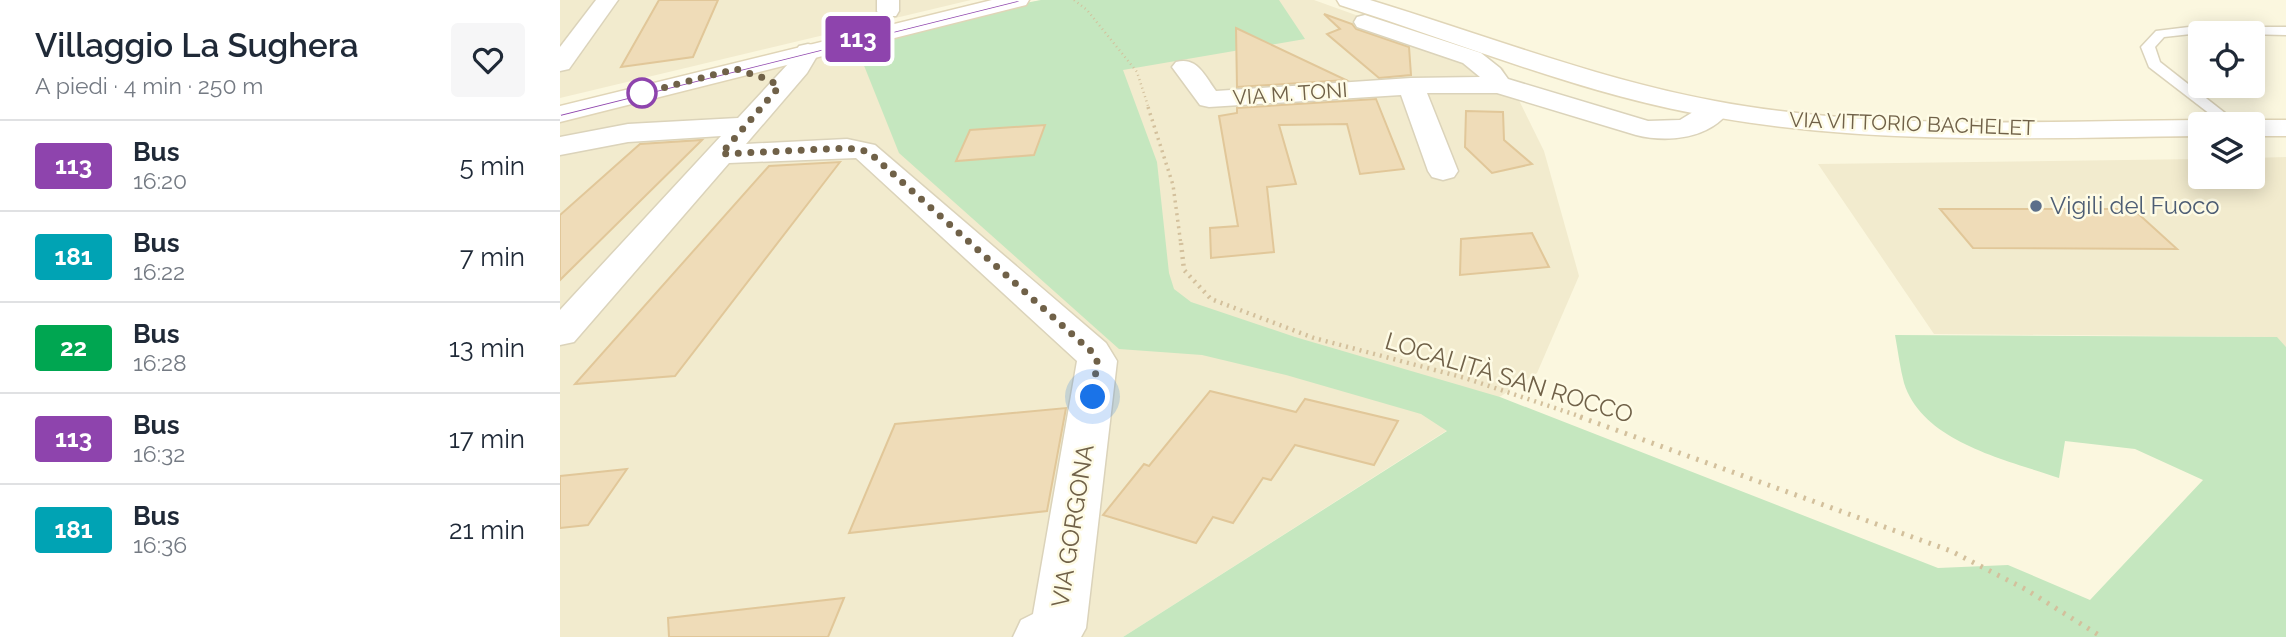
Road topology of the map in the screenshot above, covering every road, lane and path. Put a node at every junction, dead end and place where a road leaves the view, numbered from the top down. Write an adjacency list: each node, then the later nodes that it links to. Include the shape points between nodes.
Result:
1 (607, 0): 8 (street)
2 (1018, 0): 7 (street)
3 (1074, 0): 25 (path, LOCALITÀ SAN ROCCO, via 1137,72 1173,185 1184,270 1211,299 1314,338 1465,378 1664,445 1951,551 2025,589)
4 (1348, 0): 14 (street, VIA VITTORIO BACHELET, via 1569,72)
5 (1364, 22): 11 (street, VIA M. TONI, via 1472,58)
6 (2286, 31): 15 (lane, via 2189,30 2160,34 2148,47 2154,64)
7 (808, 51): 10 (street); 13 (street)
8 (560, 64)
9 (1185, 67): 12 (street, VIA M. TONI, via 1209,99)
10 (736, 69): 13 (street); 16 (street)
11 (1499, 85): 12 (street, VIA M. TONI); 14 (street, VIA M. TONI, via 1646,129 1689,128)
12 (1411, 86): 22 (street)
13 (779, 87): 20 (street)
14 (1716, 110): 17 (street, VIA VITTORIO BACHELET, via 1880,127)
15 (2216, 112)
16 (560, 114)
17 (2188, 128)
18 (2265, 128): 19 (street)
19 (2286, 128)
20 (733, 140): 21 (street, via 628,133); 23 (street); 24 (street, VIA GORGONA, via 865,151 1092,352 1097,371 1058,628)
21 (560, 146)
22 (1443, 171)
23 (560, 333)
24 (1041, 637)
25 (2102, 637)

